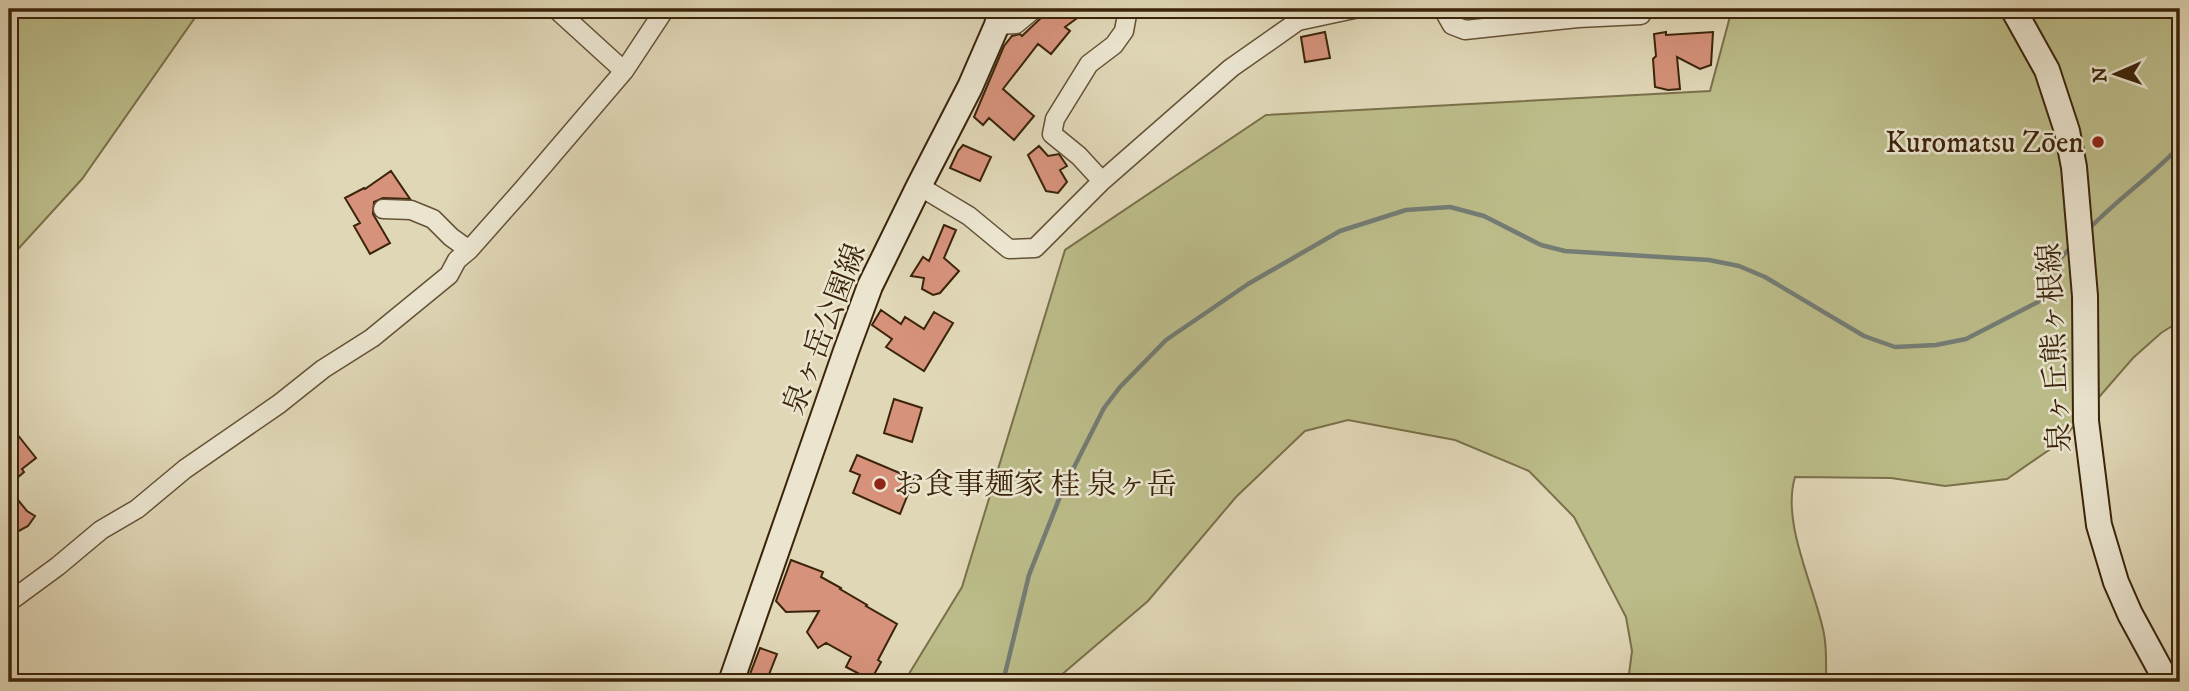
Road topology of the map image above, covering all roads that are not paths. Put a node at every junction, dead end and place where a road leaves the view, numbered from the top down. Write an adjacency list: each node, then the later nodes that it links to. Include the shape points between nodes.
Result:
1 (556, 9): 10 (street)
2 (665, 9): 10 (street)
3 (1034, 9): 9 (street, via 1016,24)
4 (1128, 9): 11 (street, via 1124,31 1089,64 1055,119 1052,134)
5 (1354, 9): 11 (street, via 1298,21 1231,68)
6 (1443, 9): 8 (street, via 1452,25 1465,30)
7 (2013, 9): 17 (main road, 泉ヶ丘熊ヶ根線, via 2048,70 2074,167 2085,296 2086,421 2099,524 2116,582)
8 (1642, 15)
9 (999, 17): 12 (main road, 泉ヶ岳公園線, via 970,87)
10 (624, 71): 14 (street)
11 (1102, 181): 12 (street, via 1035,248 1020,250 1009,249 969,216)
12 (919, 186): 16 (main road, 泉ヶ岳公園線, via 870,286)
13 (383, 209): 14 (street, via 411,211 433,219)
14 (469, 250): 15 (street, via 449,275 372,338 185,469 137,509 101,530)
15 (9, 602)
16 (731, 682)
17 (2167, 682)

